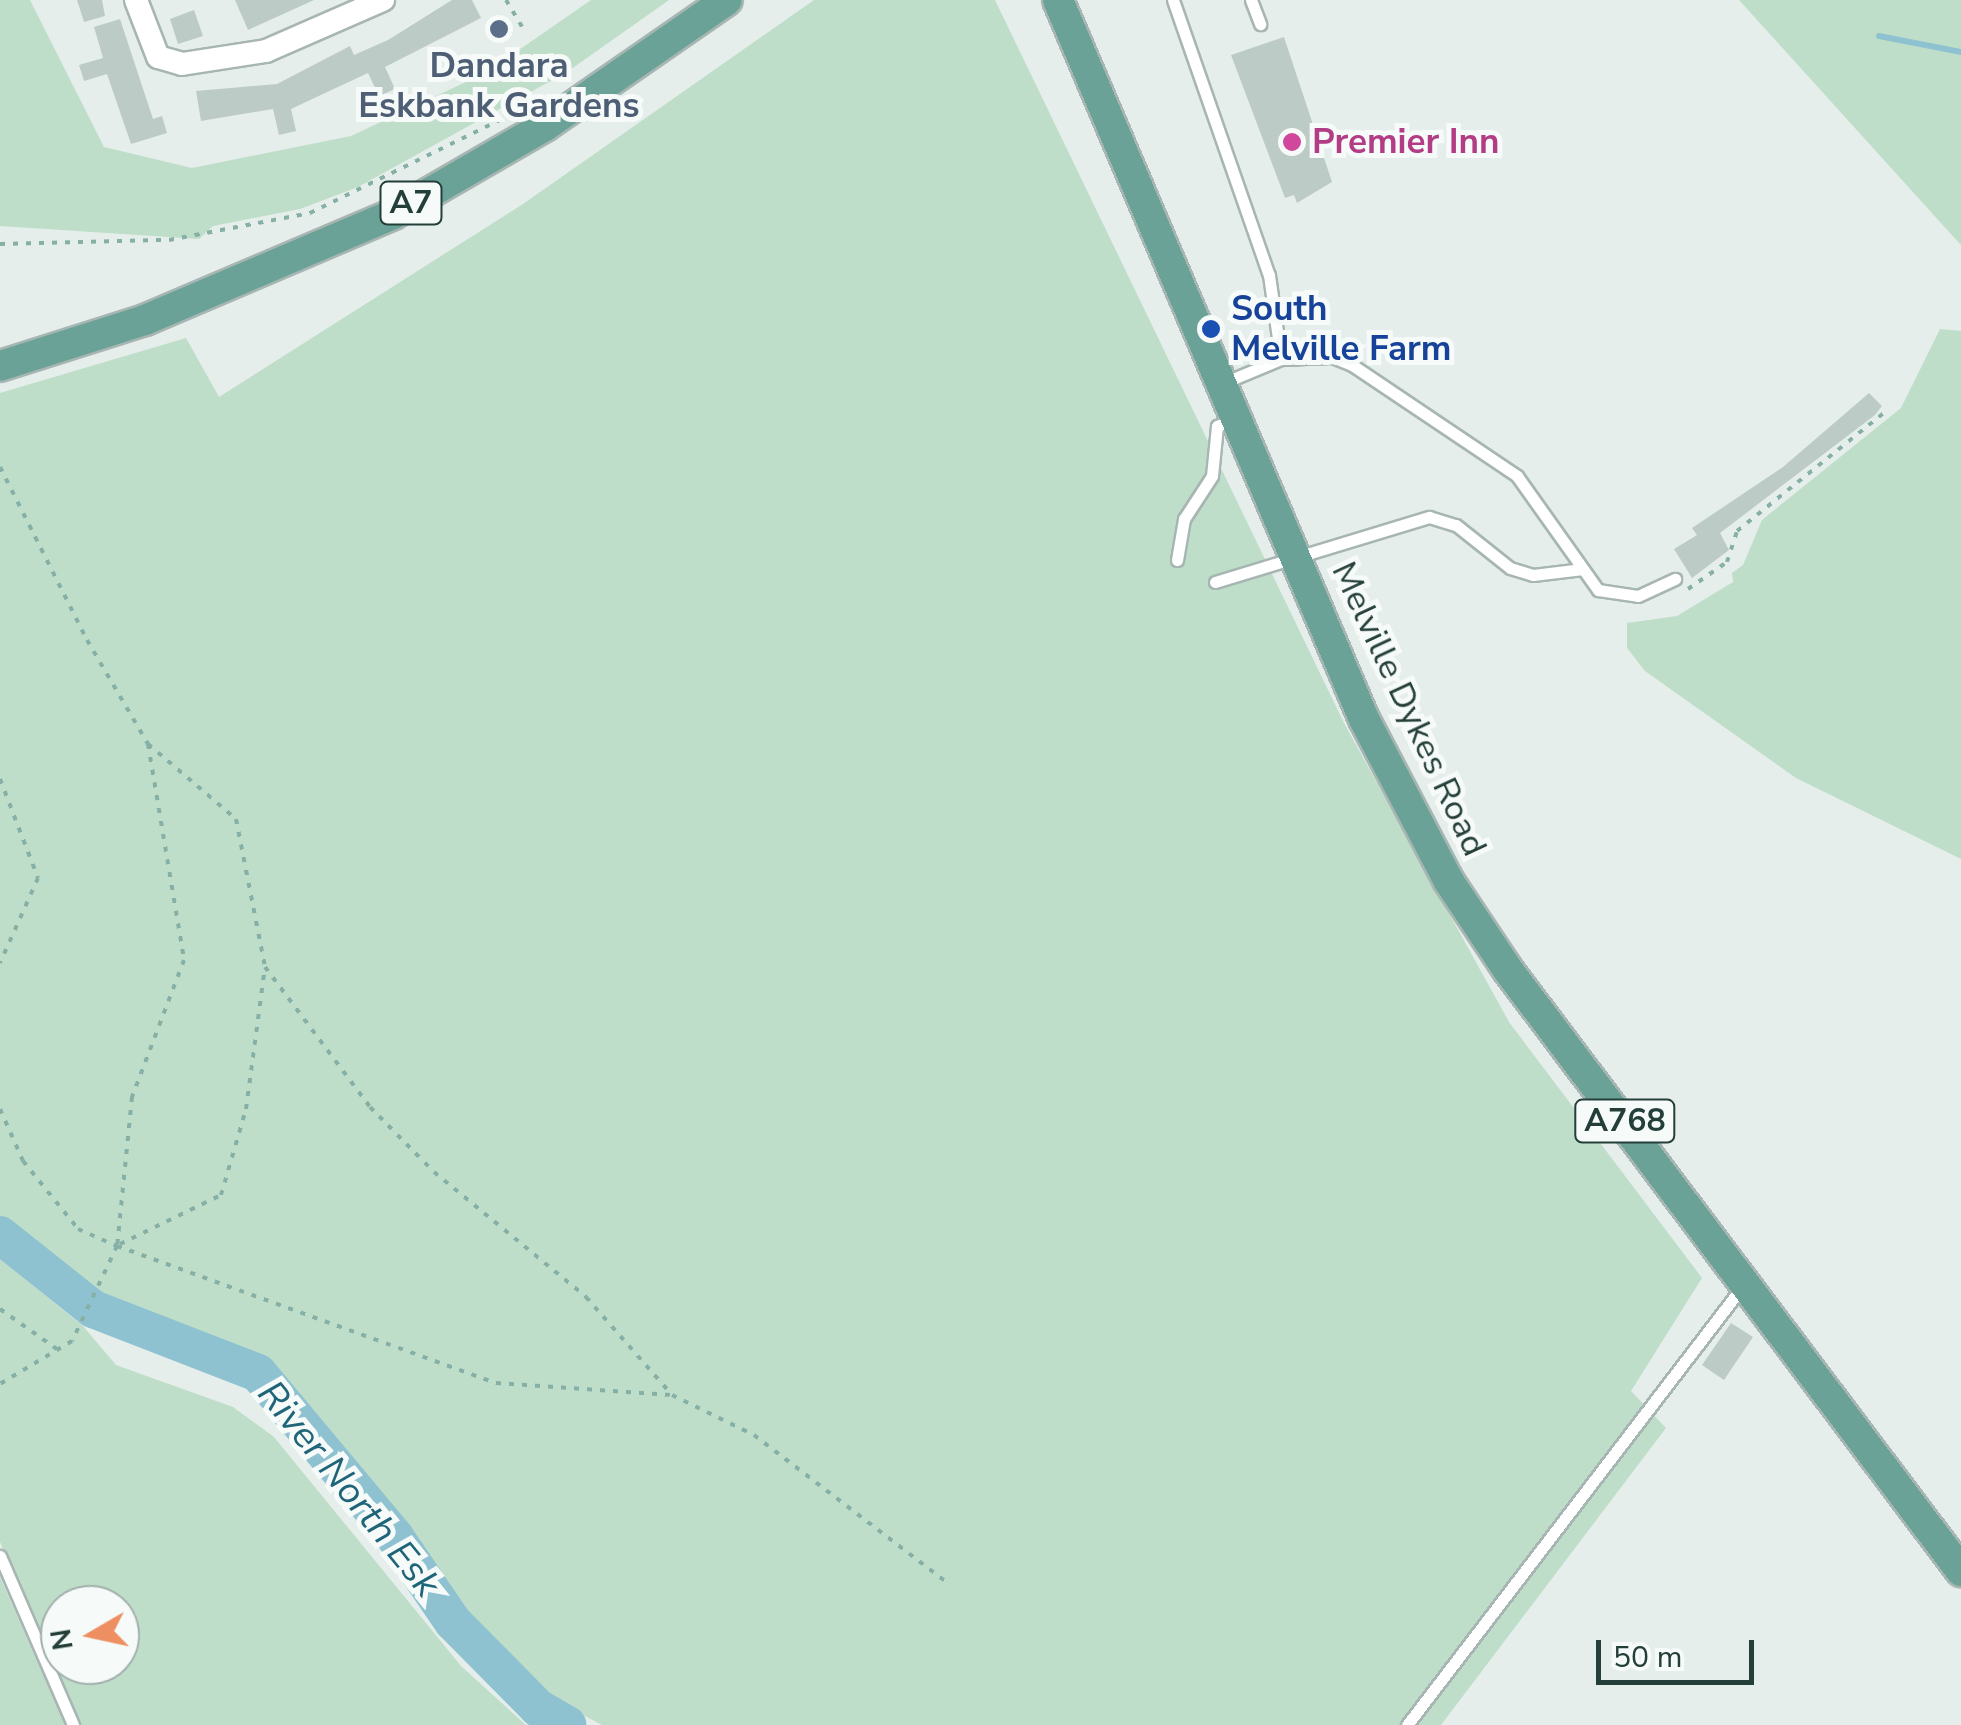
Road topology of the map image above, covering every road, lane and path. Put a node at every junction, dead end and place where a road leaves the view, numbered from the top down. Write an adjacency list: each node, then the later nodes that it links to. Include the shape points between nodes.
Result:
1 (136, 0): 2 (street, via 158,57 182,64 266,51)
2 (383, 0)
3 (506, 0): 9 (path)
4 (727, 0): 13 (main road, A7, via 545,126 393,214 257,275)
5 (1058, 0): 14 (main road, Melville Dykes Road / A768)
6 (1173, 0): 12 (lane, via 1268,275)
7 (1252, 0): 8 (lane)
8 (1260, 24)
9 (525, 32)
10 (508, 116): 11 (path, via 310,214 169,240)
11 (0, 244)
12 (1281, 360): 14 (lane); 20 (lane, via 1332,358 1352,365 1517,476)
13 (0, 366)
14 (1222, 383): 16 (main road, Melville Dykes Road / A768)
15 (1889, 409): 21 (path, via 1737,531 1727,562 1711,576 1683,591)
16 (1237, 418): 18 (main road, Melville Dykes Road / A768); 19 (lane, via 1217,426 1212,476 1184,519)
17 (0, 467): 23 (path, via 86,640)
18 (1296, 556): 20 (lane, via 1429,517 1456,526 1510,568 1532,574); 22 (lane); 29 (main road, Melville Dykes Road / A768, via 1364,720 1448,880 1508,970)
19 (1177, 560)
20 (1583, 570): 21 (lane, via 1612,596 1656,592)
21 (1675, 579)
22 (1215, 582)
23 (148, 744): 26 (path, via 236,819); 28 (path, via 184,960 132,1098)
24 (0, 780): 25 (path, via 38,878)
25 (0, 963)
26 (265, 968): 28 (path, via 246,1109 222,1195); 33 (path, via 370,1107 434,1172 586,1297)
27 (0, 1109): 28 (path, via 24,1161 78,1229)
28 (117, 1246): 31 (path); 33 (path, via 496,1383)
29 (1746, 1283): 35 (main road, Melville Dykes Road / A768); 38 (lane)
30 (0, 1309): 31 (path)
31 (62, 1352): 32 (path)
32 (0, 1384)
33 (672, 1395): 36 (path, via 754,1435)
34 (0, 1556): 37 (lane)
35 (1961, 1572)
36 (944, 1582)
37 (73, 1725)
38 (1408, 1725)

